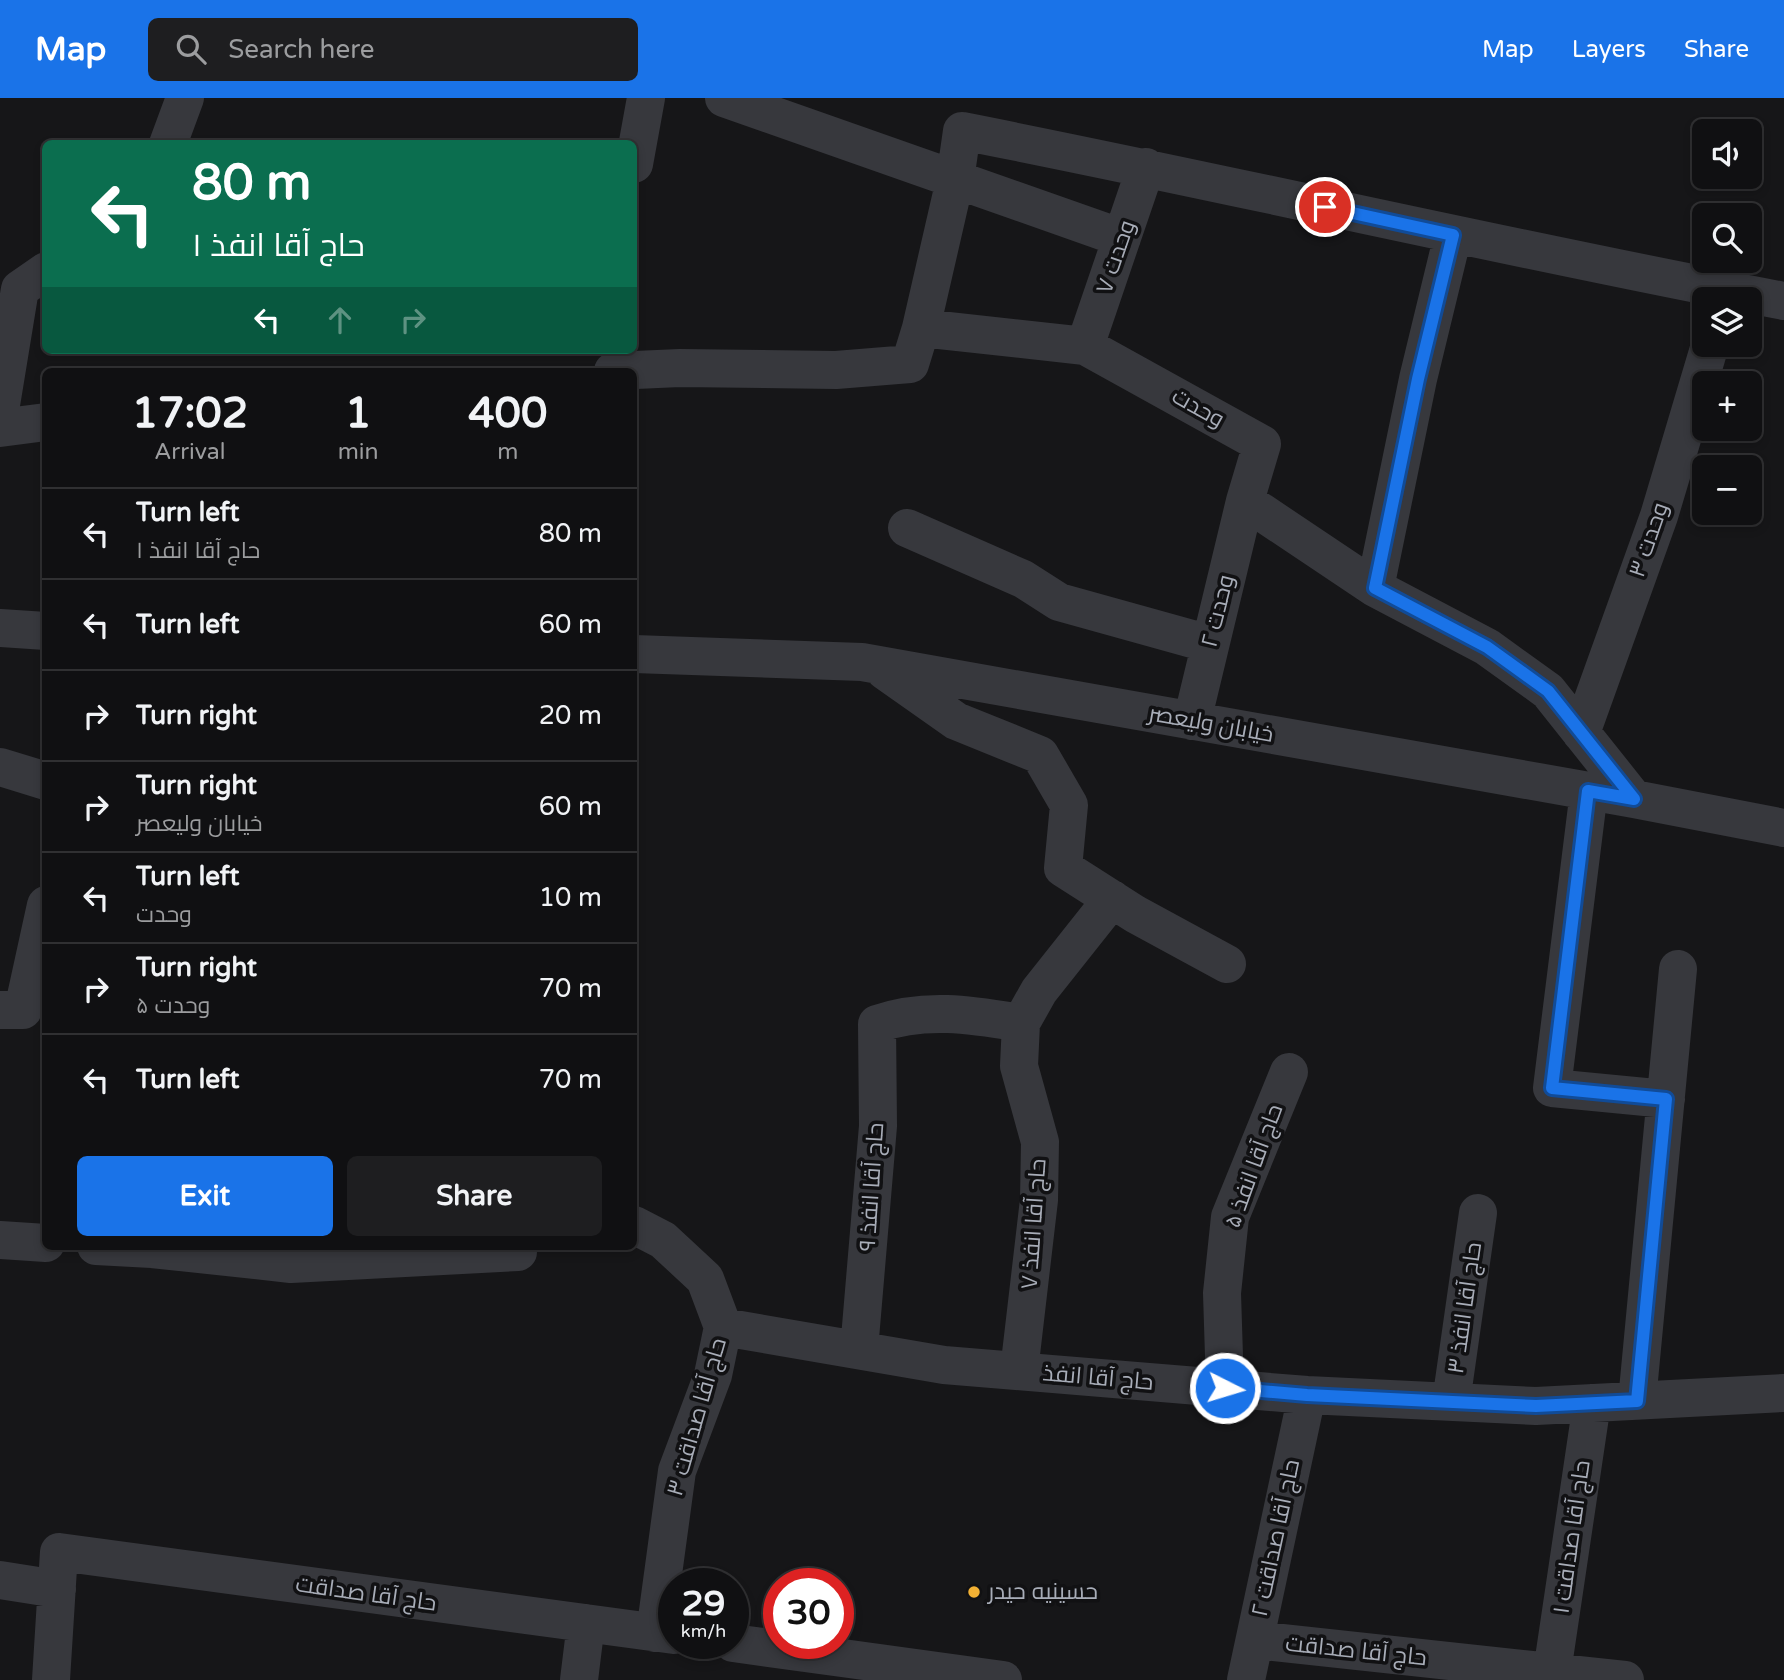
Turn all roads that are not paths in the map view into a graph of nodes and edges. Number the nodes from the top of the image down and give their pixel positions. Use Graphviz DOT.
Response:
graph roads {
  1 [pos="185,98"];
  2 [pos="646,98"];
  3 [pos="724,98"];
  4 [pos="169,140"];
  5 [pos="637,148"];
  6 [pos="1146,167"];
  7 [pos="955,180"];
  8 [pos="1453,235"];
  9 [pos="1122,238"];
  10 [pos="42,274"];
  11 [pos="1692,288"];
  12 [pos="1762,299"];
  13 [pos="1784,301"];
  14 [pos="921,328"];
  15 [pos="1085,346"];
  16 [pos="1706,357"];
  17 [pos="637,370"];
  18 [pos="0,411"];
  19 [pos="42,423"];
  20 [pos="0,428"];
  21 [pos="1245,501"];
  22 [pos="907,528"];
  23 [pos="1375,588"];
  24 [pos="0,628"];
  25 [pos="42,631"];
  26 [pos="1210,644"];
  27 [pos="637,654"];
  28 [pos="875,664"];
  29 [pos="1192,720"];
  30 [pos="1581,733"];
  31 [pos="0,767"];
  32 [pos="42,780"];
  33 [pos="1588,791"];
  34 [pos="1634,799"];
  35 [pos="1784,828"];
  36 [pos="1112,899"];
  37 [pos="42,923"];
  38 [pos="1227,964"];
  39 [pos="1678,969"];
  40 [pos="0,1010"];
  41 [pos="1021,1023"];
  42 [pos="1289,1072"];
  43 [pos="1666,1099"];
  44 [pos="1478,1213"];
  45 [pos="637,1227"];
  46 [pos="0,1240"];
  47 [pos="42,1243"];
  48 [pos="164,1250"];
  49 [pos="474,1250"];
  50 [pos="429,1251"];
  51 [pos="723,1327"];
  52 [pos="859,1350"];
  53 [pos="1020,1371"];
  54 [pos="1225,1388"];
  55 [pos="1784,1393"];
  56 [pos="1307,1395"];
  57 [pos="1637,1401"];
  58 [pos="1451,1402"];
  59 [pos="1592,1403"];
  60 [pos="669,1568"];
  61 [pos="58,1570"];
  62 [pos="0,1580"];
  63 [pos="586,1623"];
  64 [pos="658,1633"];
  65 [pos="1255,1640"];
  66 [pos="749,1648"];
  67 [pos="815,1667"];
  68 [pos="1552,1672"];
  69 [pos="51,1680"];
  70 [pos="579,1680"];
  71 [pos="998,1680"];
  72 [pos="1246,1680"];
  73 [pos="1625,1680"];
  1 -- 4 [label="street"];
  2 -- 5 [label="street"];
  3 -- 7 [label="street"];
  6 -- 7 [label="street"];
  6 -- 8 [label="street"];
  6 -- 9 [label="street, وحدت ۷"];
  7 -- 9 [label="street"];
  7 -- 14 [label="street"];
  8 -- 11 [label="street"];
  8 -- 23 [label="street"];
  9 -- 15 [label="street, وحدت ۷"];
  10 -- 18 [label="street"];
  12 -- 13 [label="street"];
  14 -- 15 [label="street, وحدت"];
  14 -- 17 [label="street"];
  15 -- 21 [label="street, وحدت"];
  16 -- 30 [label="street, وحدت ۳"];
  19 -- 20 [label="street"];
  21 -- 23 [label="street"];
  21 -- 26 [label="street, وحدت ۲"];
  22 -- 26 [label="street"];
  23 -- 30 [label="street"];
  24 -- 25 [label="street"];
  26 -- 29 [label="street, وحدت ۲"];
  27 -- 28 [label="street, خیابان ولیعصر"];
  28 -- 29 [label="street, خیابان ولیعصر"];
  28 -- 36 [label="street"];
  29 -- 33 [label="street, خیابان ولیعصر"];
  30 -- 34 [label="street"];
  31 -- 32 [label="street"];
  33 -- 34 [label="street, خیابان ولیعصر"];
  33 -- 43 [label="street"];
  34 -- 35 [label="street, خیابان ولیعصر"];
  36 -- 38 [label="street"];
  36 -- 41 [label="street, حاج آقا انفذ ۷"];
  37 -- 40 [label="street"];
  39 -- 43 [label="street"];
  41 -- 52 [label="street, حاج آقا انفذ ۹"];
  41 -- 53 [label="street, حاج آقا انفذ ۷"];
  42 -- 54 [label="street, حاج آقا انفذ ۵"];
  43 -- 57 [label="street"];
  44 -- 58 [label="street, حاج آقا انفذ ۳"];
  45 -- 51 [label="street"];
  46 -- 47 [label="street"];
  48 -- 50 [label="street"];
  49 -- 50 [label="street"];
  51 -- 52 [label="street, حاج آقا انفذ"];
  51 -- 60 [label="street, حاج آقا صداقت ۳"];
  52 -- 53 [label="street, حاج آقا انفذ"];
  53 -- 54 [label="street, حاج آقا انفذ"];
  54 -- 56 [label="street, حاج آقا انفذ"];
  55 -- 57 [label="street, حاج آقا انفذ"];
  56 -- 58 [label="street, حاج آقا انفذ"];
  56 -- 65 [label="street, حاج آقا صداقت ۲"];
  57 -- 59 [label="street, حاج آقا انفذ"];
  58 -- 59 [label="street, حاج آقا انفذ"];
  59 -- 68 [label="street, حاج آقا صداقت ۱"];
  61 -- 62 [label="street, حاج آقا صداقت"];
  61 -- 63 [label="street, حاج آقا صداقت"];
  61 -- 69 [label="street"];
  63 -- 64 [label="street, حاج آقا صداقت"];
  63 -- 70 [label="street"];
  65 -- 68 [label="street, حاج آقا صداقت"];
  65 -- 72 [label="street, حاج آقا صداقت ۲"];
  66 -- 67 [label="street"];
  67 -- 71 [label="street"];
  68 -- 73 [label="street, حاج آقا صداقت"];
}
